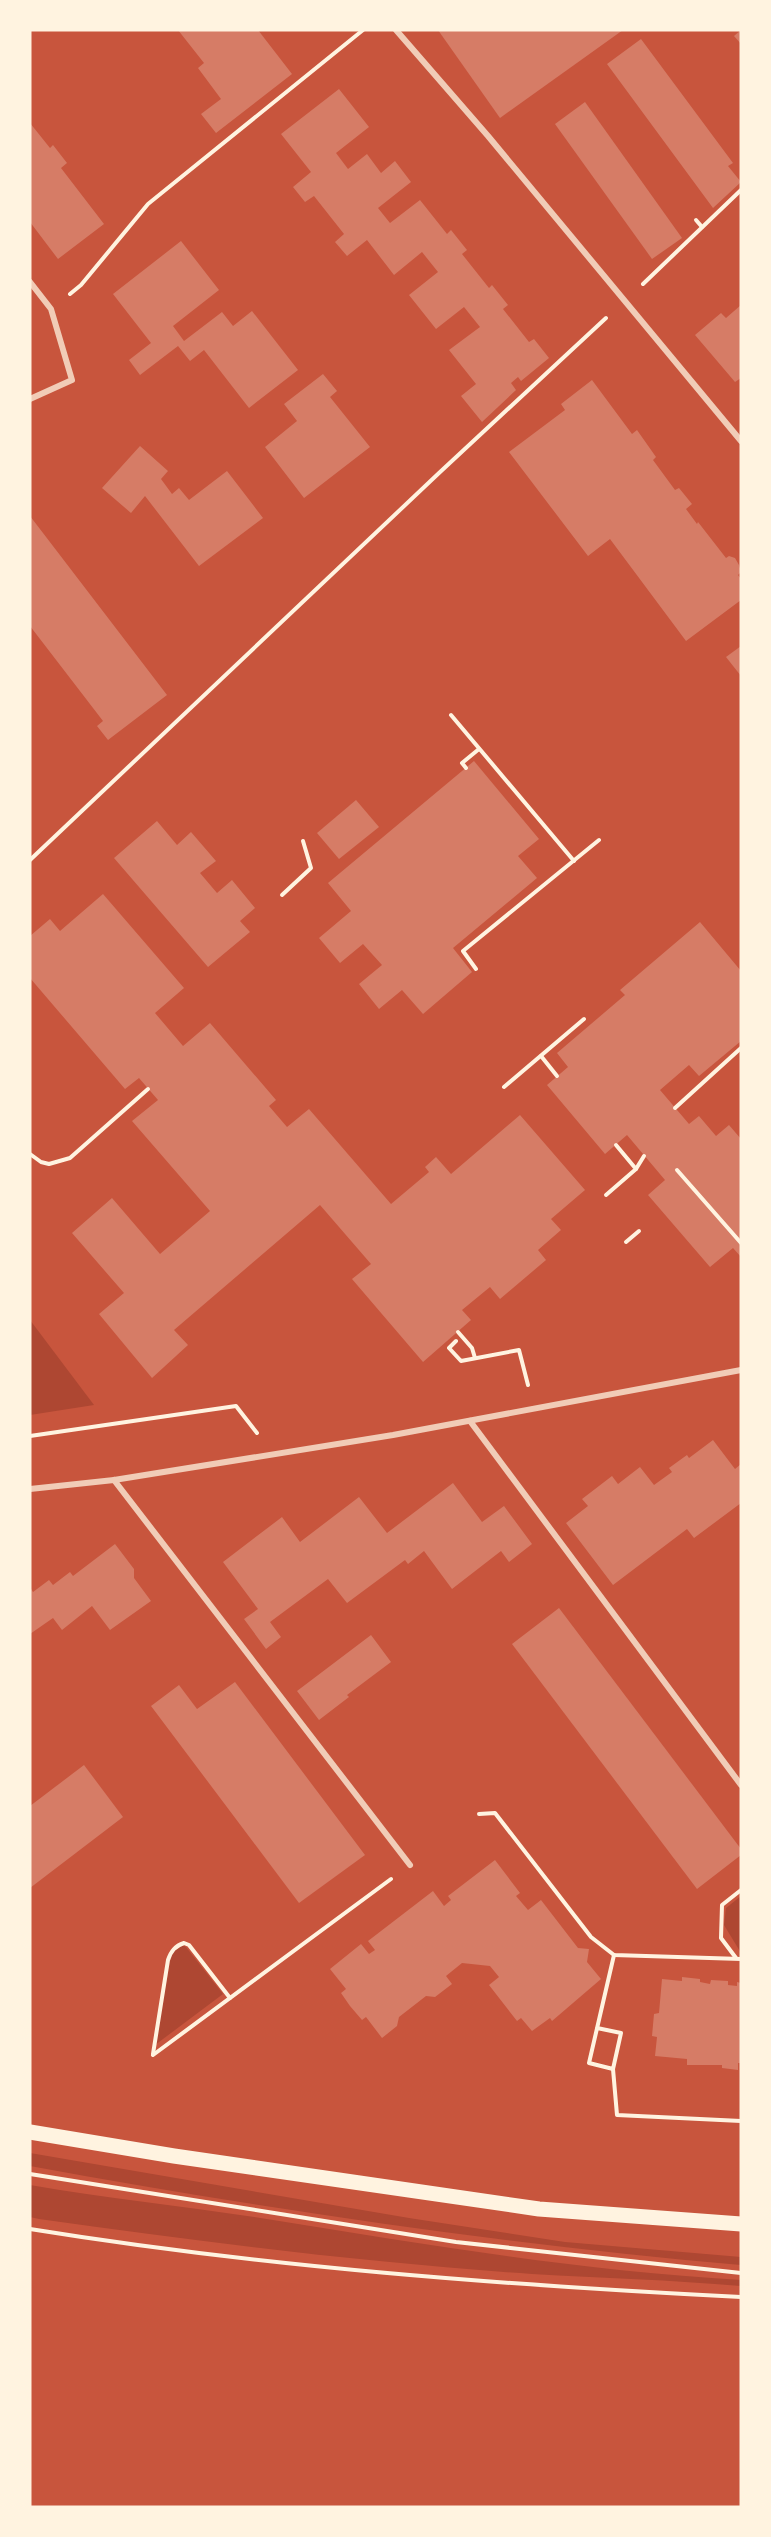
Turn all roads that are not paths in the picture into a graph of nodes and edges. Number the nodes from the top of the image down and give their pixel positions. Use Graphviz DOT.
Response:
graph roads {
  1 [pos="396,30"];
  2 [pos="30,282"];
  3 [pos="30,399"];
  4 [pos="741,441"];
  5 [pos="741,1371"];
  6 [pos="470,1422"];
  7 [pos="114,1480"];
  8 [pos="30,1489"];
  9 [pos="741,1785"];
  10 [pos="410,1865"];
  11 [pos="30,2132"];
  12 [pos="741,2224"];
  1 -- 4 [label="street"];
  2 -- 3 [label="street"];
  5 -- 6 [label="street"];
  6 -- 7 [label="street"];
  6 -- 9 [label="street"];
  7 -- 8 [label="street"];
  7 -- 10 [label="street"];
  11 -- 12 [label="main road"];
}
